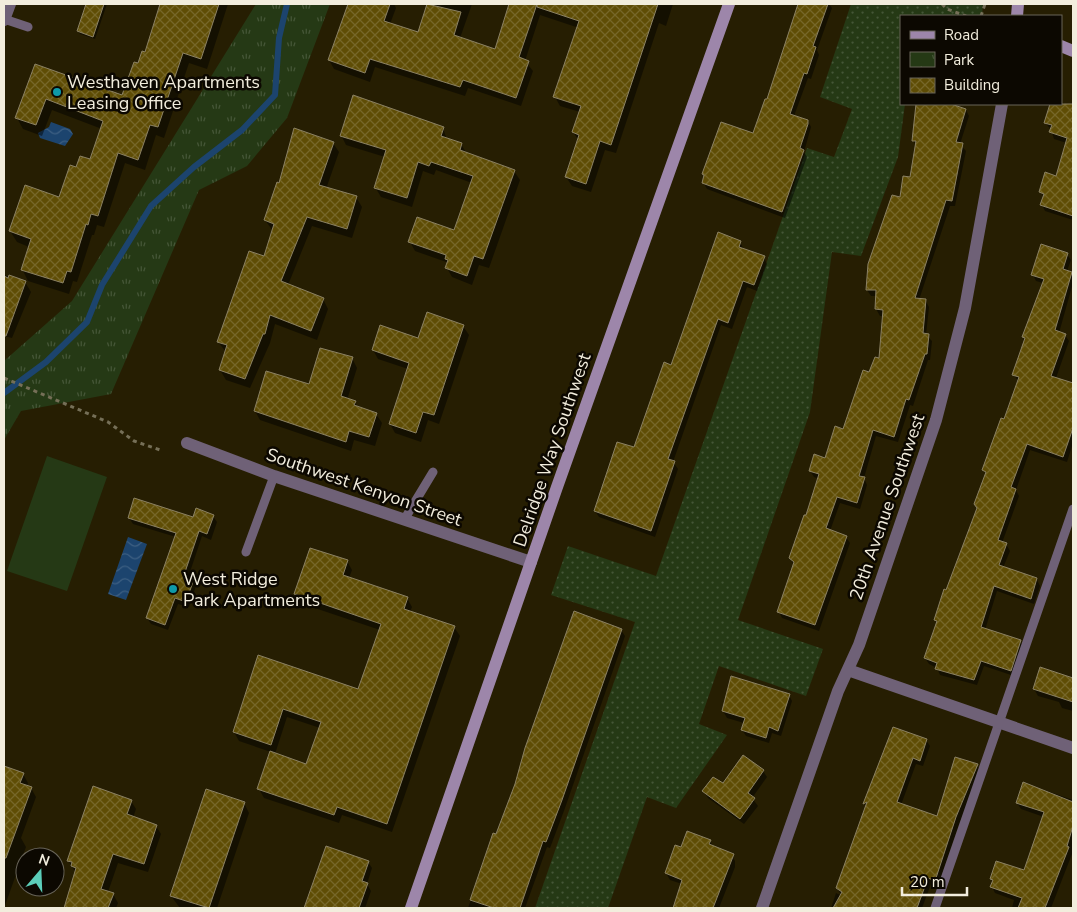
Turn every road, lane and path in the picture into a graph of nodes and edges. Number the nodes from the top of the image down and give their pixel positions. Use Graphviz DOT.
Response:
graph roads {
  1 [pos="10,4"];
  2 [pos="729,4"];
  3 [pos="942,4"];
  4 [pos="963,15"];
  5 [pos="4,20"];
  6 [pos="28,27"];
  7 [pos="1002,105"];
  8 [pos="4,378"];
  9 [pos="187,443"];
  10 [pos="163,451"];
  11 [pos="433,472"];
  12 [pos="274,476"];
  13 [pos="1073,509"];
  14 [pos="404,520"];
  15 [pos="246,552"];
  16 [pos="531,562"];
  17 [pos="848,670"];
  18 [pos="998,721"];
  19 [pos="1073,748"];
  20 [pos="411,908"];
  21 [pos="762,908"];
  22 [pos="935,908"];
  1 -- 5 [label="street"];
  2 -- 16 [label="main road, Delridge Way Southwest"];
  3 -- 4 [label="path"];
  5 -- 6 [label="lane"];
  7 -- 17 [label="street, 20th Avenue Southwest"];
  8 -- 10 [label="path"];
  9 -- 12 [label="street, Southwest Kenyon Street"];
  11 -- 14 [label="lane"];
  12 -- 14 [label="street, Southwest Kenyon Street"];
  12 -- 15 [label="lane"];
  13 -- 18 [label="lane"];
  14 -- 16 [label="street, Southwest Kenyon Street"];
  16 -- 20 [label="main road, Delridge Way Southwest"];
  17 -- 18 [label="street"];
  17 -- 21 [label="street, 20th Avenue Southwest"];
  18 -- 19 [label="street"];
  18 -- 22 [label="lane"];
}
